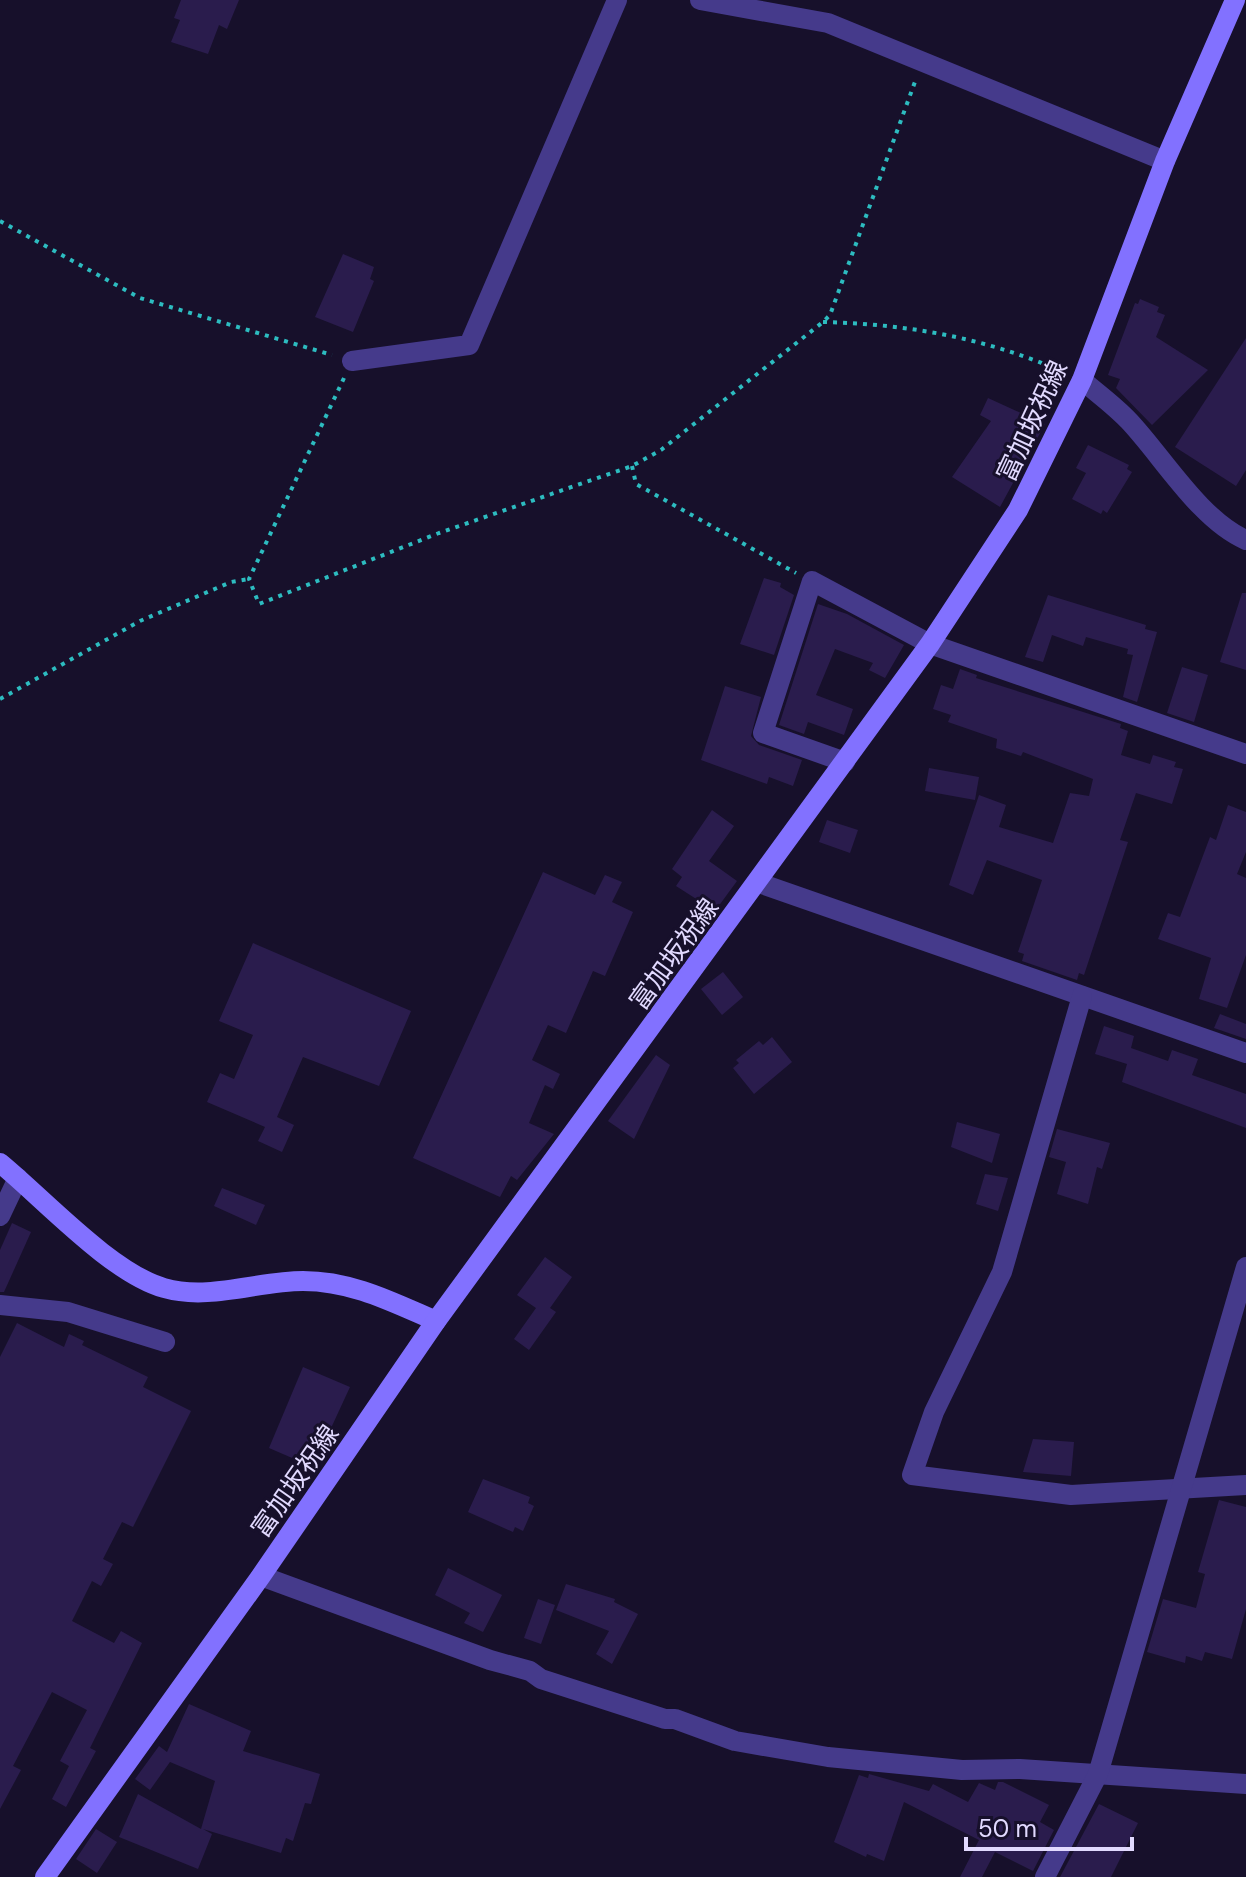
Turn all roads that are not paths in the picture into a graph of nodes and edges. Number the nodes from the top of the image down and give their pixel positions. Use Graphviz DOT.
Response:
graph roads {
  1 [pos="617,0"];
  2 [pos="700,0"];
  3 [pos="1235,0"];
  4 [pos="1165,161"];
  5 [pos="352,361"];
  6 [pos="1082,380"];
  7 [pos="1246,540"];
  8 [pos="930,644"];
  9 [pos="1246,754"];
  10 [pos="845,762"];
  11 [pos="759,883"];
  12 [pos="1082,996"];
  13 [pos="1246,1053"];
  14 [pos="0,1163"];
  15 [pos="18,1178"];
  16 [pos="0,1216"];
  17 [pos="1246,1267"];
  18 [pos="0,1305"];
  19 [pos="436,1321"];
  20 [pos="165,1342"];
  21 [pos="1246,1485"];
  22 [pos="1182,1490"];
  23 [pos="261,1576"];
  24 [pos="1098,1774"];
  25 [pos="1246,1784"];
  26 [pos="45,1877"];
  27 [pos="1045,1877"];
  1 -- 5 [label="street"];
  2 -- 4 [label="street"];
  3 -- 4 [label="main road, 富加坂祝線"];
  4 -- 6 [label="main road, 富加坂祝線"];
  6 -- 7 [label="street"];
  6 -- 8 [label="main road, 富加坂祝線"];
  8 -- 9 [label="street"];
  8 -- 10 [label="main road, 富加坂祝線"];
  8 -- 10 [label="street"];
  10 -- 11 [label="main road, 富加坂祝線"];
  11 -- 12 [label="street"];
  11 -- 19 [label="main road, 富加坂祝線"];
  12 -- 13 [label="street"];
  12 -- 22 [label="street"];
  14 -- 15 [label="main road"];
  15 -- 16 [label="street"];
  15 -- 19 [label="main road"];
  17 -- 22 [label="street"];
  18 -- 20 [label="street"];
  19 -- 23 [label="main road, 富加坂祝線"];
  21 -- 22 [label="street"];
  22 -- 24 [label="street"];
  23 -- 24 [label="street"];
  23 -- 26 [label="main road, 富加坂祝線"];
  24 -- 25 [label="street"];
  24 -- 27 [label="street"];
}
